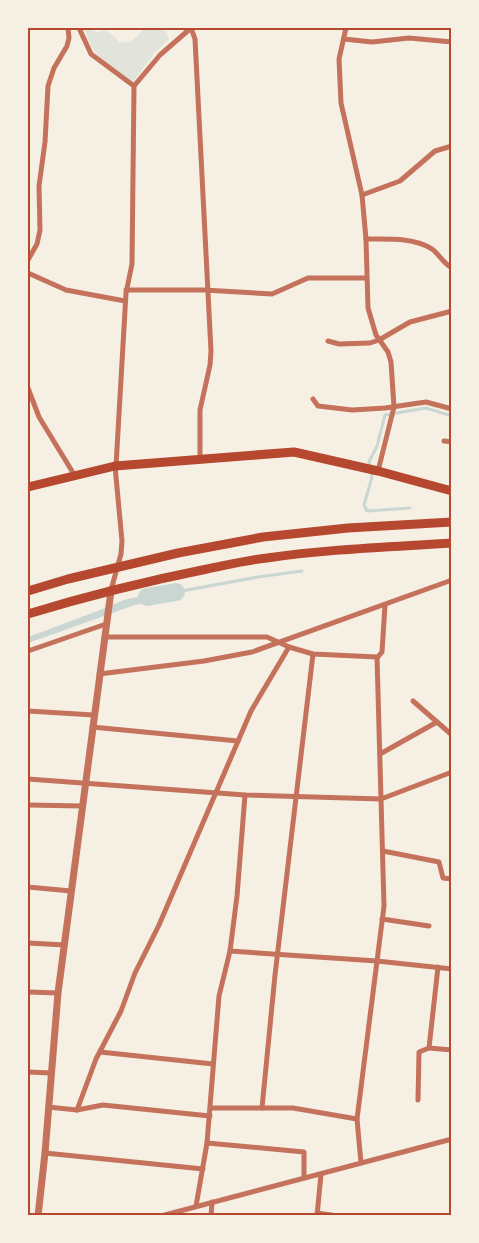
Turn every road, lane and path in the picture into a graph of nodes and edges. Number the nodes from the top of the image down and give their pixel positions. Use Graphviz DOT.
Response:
graph roads {
  1 [pos="68,28"];
  2 [pos="79,28"];
  3 [pos="191,28"];
  4 [pos="346,28"];
  5 [pos="344,38"];
  6 [pos="452,42"];
  7 [pos="134,86"];
  8 [pos="452,146"];
  9 [pos="362,195"];
  10 [pos="366,238"];
  11 [pos="28,260"];
  12 [pos="452,268"];
  13 [pos="28,273"];
  14 [pos="366,278"];
  15 [pos="126,290"];
  16 [pos="209,291"];
  17 [pos="125,301"];
  18 [pos="452,311"];
  19 [pos="380,340"];
  20 [pos="328,341"];
  21 [pos="28,388"];
  22 [pos="313,399"];
  23 [pos="394,406"];
  24 [pos="452,409"];
  25 [pos="444,441"];
  26 [pos="452,442"];
  27 [pos="200,460"];
  28 [pos="116,466"];
  29 [pos="378,471"];
  30 [pos="75,477"];
  31 [pos="28,487"];
  32 [pos="452,491"];
  33 [pos="452,522"];
  34 [pos="452,543"];
  35 [pos="117,567"];
  36 [pos="452,580"];
  37 [pos="28,591"];
  38 [pos="110,593"];
  39 [pos="385,605"];
  40 [pos="28,614"];
  41 [pos="106,621"];
  42 [pos="104,636"];
  43 [pos="281,642"];
  44 [pos="289,647"];
  45 [pos="28,651"];
  46 [pos="313,654"];
  47 [pos="377,658"];
  48 [pos="99,674"];
  49 [pos="413,701"];
  50 [pos="28,711"];
  51 [pos="94,715"];
  52 [pos="437,722"];
  53 [pos="92,727"];
  54 [pos="452,735"];
  55 [pos="238,741"];
  56 [pos="380,754"];
  57 [pos="452,772"];
  58 [pos="28,779"];
  59 [pos="84,783"];
  60 [pos="215,793"];
  61 [pos="245,795"];
  62 [pos="296,796"];
  63 [pos="381,799"];
  64 [pos="28,805"];
  65 [pos="82,806"];
  66 [pos="382,851"];
  67 [pos="452,879"];
  68 [pos="28,887"];
  69 [pos="71,891"];
  70 [pos="382,919"];
  71 [pos="429,926"];
  72 [pos="28,943"];
  73 [pos="65,945"];
  74 [pos="230,950"];
  75 [pos="278,954"];
  76 [pos="377,961"];
  77 [pos="438,967"];
  78 [pos="452,969"];
  79 [pos="28,992"];
  80 [pos="58,993"];
  81 [pos="429,1048"];
  82 [pos="452,1050"];
  83 [pos="100,1052"];
  84 [pos="213,1064"];
  85 [pos="28,1072"];
  86 [pos="51,1073"];
  87 [pos="418,1100"];
  88 [pos="48,1108"];
  89 [pos="211,1108"];
  90 [pos="262,1108"];
  91 [pos="78,1110"];
  92 [pos="210,1116"];
  93 [pos="357,1119"];
  94 [pos="452,1139"];
  95 [pos="207,1143"];
  96 [pos="45,1153"];
  97 [pos="361,1163"];
  98 [pos="202,1169"];
  99 [pos="321,1174"];
  100 [pos="304,1178"];
  101 [pos="212,1202"];
  102 [pos="196,1206"];
  103 [pos="317,1214"];
  104 [pos="38,1216"];
  105 [pos="161,1216"];
  106 [pos="211,1216"];
  107 [pos="338,1216"];
  1 -- 11 [label="street"];
  2 -- 7 [label="street"];
  3 -- 7 [label="street"];
  3 -- 16 [label="street"];
  4 -- 5 [label="street"];
  5 -- 6 [label="street"];
  5 -- 9 [label="street"];
  7 -- 15 [label="street"];
  8 -- 9 [label="street"];
  9 -- 10 [label="street"];
  10 -- 12 [label="street"];
  10 -- 14 [label="street"];
  13 -- 17 [label="street"];
  14 -- 16 [label="street"];
  14 -- 19 [label="street"];
  15 -- 16 [label="street"];
  15 -- 17 [label="street"];
  16 -- 27 [label="street"];
  17 -- 28 [label="street"];
  18 -- 19 [label="street"];
  19 -- 20 [label="street"];
  19 -- 23 [label="street"];
  21 -- 30 [label="street"];
  22 -- 23 [label="street"];
  23 -- 24 [label="street"];
  23 -- 29 [label="street"];
  25 -- 26 [label="street"];
  27 -- 28 [label="main road"];
  27 -- 29 [label="main road"];
  28 -- 30 [label="main road"];
  28 -- 35 [label="street"];
  29 -- 32 [label="main road"];
  30 -- 31 [label="main road"];
  33 -- 35 [label="main road"];
  34 -- 38 [label="main road"];
  35 -- 37 [label="main road"];
  35 -- 38 [label="street"];
  36 -- 39 [label="street"];
  38 -- 40 [label="main road"];
  38 -- 41 [label="street"];
  39 -- 43 [label="street"];
  39 -- 47 [label="street"];
  41 -- 42 [label="street"];
  41 -- 45 [label="street"];
  42 -- 43 [label="street"];
  42 -- 48 [label="street"];
  43 -- 44 [label="street"];
  43 -- 48 [label="street"];
  44 -- 46 [label="street"];
  44 -- 55 [label="street"];
  46 -- 47 [label="street"];
  46 -- 62 [label="street"];
  47 -- 56 [label="street"];
  48 -- 51 [label="street"];
  49 -- 52 [label="street"];
  50 -- 51 [label="street"];
  51 -- 53 [label="street"];
  52 -- 54 [label="street"];
  52 -- 56 [label="street"];
  53 -- 55 [label="street"];
  53 -- 59 [label="street"];
  55 -- 60 [label="street"];
  56 -- 63 [label="street"];
  57 -- 63 [label="street"];
  58 -- 59 [label="street"];
  59 -- 60 [label="street"];
  59 -- 65 [label="street"];
  60 -- 61 [label="street"];
  60 -- 83 [label="street"];
  61 -- 62 [label="street"];
  61 -- 74 [label="street"];
  62 -- 63 [label="street"];
  62 -- 75 [label="street"];
  63 -- 66 [label="street"];
  64 -- 65 [label="street"];
  65 -- 69 [label="street"];
  66 -- 67 [label="street"];
  66 -- 70 [label="street"];
  68 -- 69 [label="street"];
  69 -- 73 [label="street"];
  70 -- 71 [label="street"];
  70 -- 76 [label="street"];
  72 -- 73 [label="street"];
  73 -- 80 [label="street"];
  74 -- 75 [label="street"];
  74 -- 84 [label="street"];
  75 -- 76 [label="street"];
  75 -- 90 [label="street"];
  76 -- 77 [label="street"];
  76 -- 93 [label="street"];
  77 -- 78 [label="street"];
  77 -- 81 [label="street"];
  79 -- 80 [label="street"];
  80 -- 86 [label="street"];
  81 -- 82 [label="street"];
  81 -- 87 [label="street"];
  83 -- 84 [label="street"];
  83 -- 91 [label="street"];
  84 -- 89 [label="street"];
  85 -- 86 [label="street"];
  86 -- 88 [label="street"];
  88 -- 91 [label="street"];
  88 -- 96 [label="street"];
  89 -- 90 [label="street"];
  89 -- 92 [label="street"];
  90 -- 93 [label="street"];
  91 -- 92 [label="street"];
  92 -- 95 [label="street"];
  93 -- 97 [label="street"];
  94 -- 97 [label="street"];
  95 -- 98 [label="street"];
  95 -- 100 [label="street"];
  96 -- 98 [label="street"];
  96 -- 104 [label="street"];
  97 -- 99 [label="street"];
  98 -- 102 [label="street"];
  99 -- 100 [label="street"];
  99 -- 103 [label="street"];
  100 -- 101 [label="street"];
  101 -- 102 [label="street"];
  101 -- 106 [label="street"];
  102 -- 105 [label="street"];
  103 -- 107 [label="street"];
}
